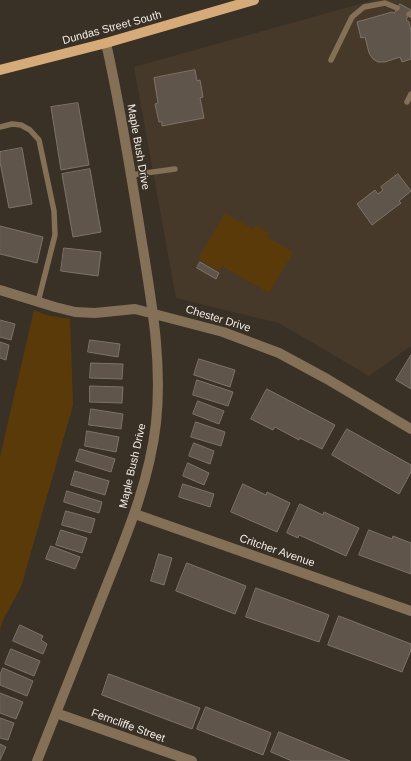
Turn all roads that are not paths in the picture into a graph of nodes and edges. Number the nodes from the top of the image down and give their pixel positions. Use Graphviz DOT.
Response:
graph roads {
  1 [pos="254,0"];
  2 [pos="397,8"];
  3 [pos="106,43"];
  4 [pos="331,60"];
  5 [pos="0,70"];
  6 [pos="411,94"];
  7 [pos="407,102"];
  8 [pos="0,127"];
  9 [pos="175,169"];
  10 [pos="131,175"];
  11 [pos="0,290"];
  12 [pos="38,302"];
  13 [pos="153,314"];
  14 [pos="411,429"];
  15 [pos="135,514"];
  16 [pos="411,611"];
  17 [pos="56,713"];
  18 [pos="37,761"];
  19 [pos="192,761"];
  1 -- 3 [label="main road, Dundas Street South"];
  2 -- 4 [label="lane"];
  3 -- 5 [label="main road, Dundas Street South"];
  3 -- 10 [label="street, Maple Bush Drive"];
  6 -- 7 [label="lane"];
  8 -- 12 [label="lane"];
  9 -- 10 [label="lane"];
  10 -- 13 [label="street, Maple Bush Drive"];
  11 -- 12 [label="street, Chester Drive"];
  12 -- 13 [label="street, Chester Drive"];
  13 -- 14 [label="street, Chester Drive"];
  13 -- 15 [label="street, Maple Bush Drive"];
  15 -- 16 [label="street, Critcher Avenue"];
  15 -- 17 [label="street, Maple Bush Drive"];
  17 -- 18 [label="street, Maple Bush Drive"];
  17 -- 19 [label="street, Ferncliffe Street"];
}
